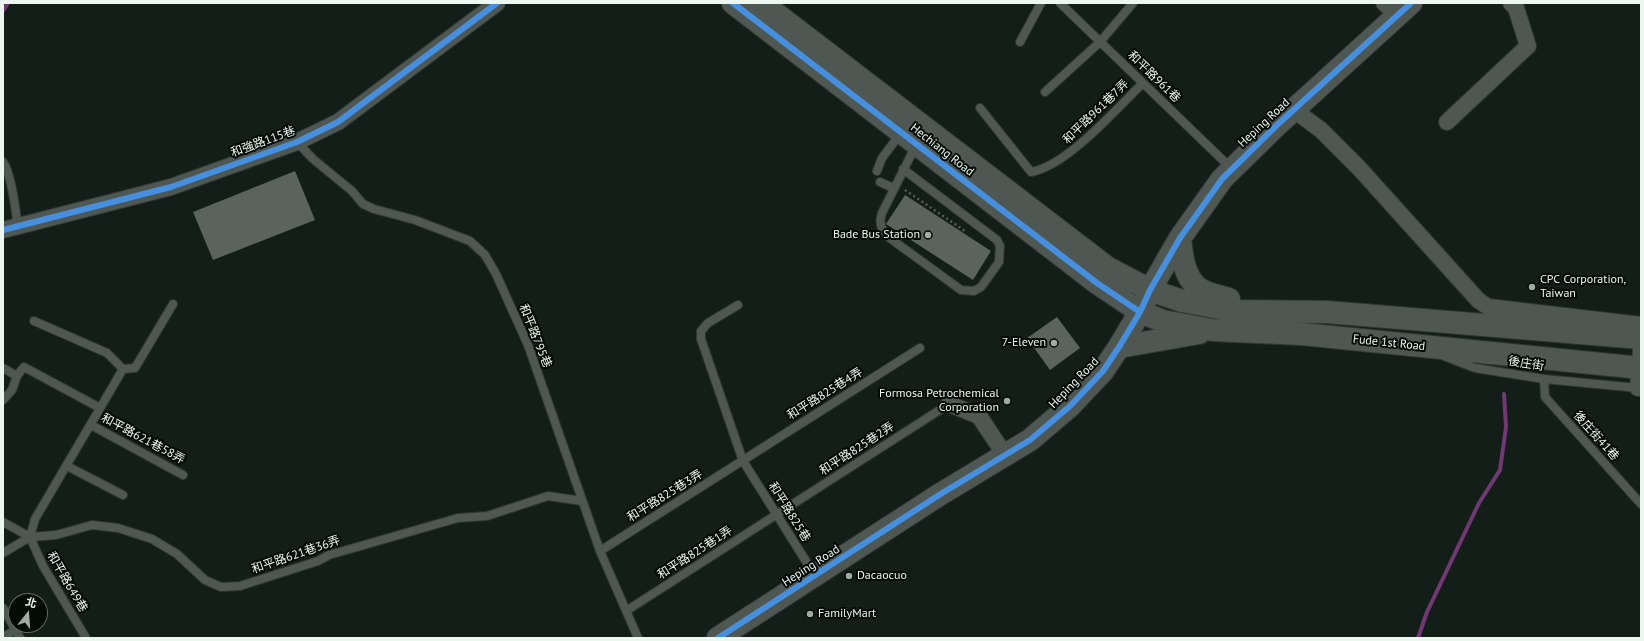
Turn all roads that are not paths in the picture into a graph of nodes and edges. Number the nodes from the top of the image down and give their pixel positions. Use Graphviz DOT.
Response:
graph roads {
  1 [pos="497,3"];
  2 [pos="733,3"];
  3 [pos="762,3"];
  4 [pos="1041,3"];
  5 [pos="1060,3"];
  6 [pos="1133,3"];
  7 [pos="1511,3"];
  8 [pos="1398,7"];
  9 [pos="1020,42"];
  10 [pos="1100,42"];
  11 [pos="1143,83"];
  12 [pos="1045,92"];
  13 [pos="980,108"];
  14 [pos="1294,110"];
  15 [pos="1446,122"];
  16 [pos="915,131"];
  17 [pos="297,142"];
  18 [pos="3,162"];
  19 [pos="904,169"];
  20 [pos="1232,169"];
  21 [pos="877,171"];
  22 [pos="880,182"];
  23 [pos="895,186"];
  24 [pos="11,228"];
  25 [pos="1180,238"];
  26 [pos="1150,290"];
  27 [pos="173,304"];
  28 [pos="738,305"];
  29 [pos="1140,312"];
  30 [pos="1327,312"];
  31 [pos="34,321"];
  32 [pos="1641,325"];
  33 [pos="1212,330"];
  34 [pos="1641,338"];
  35 [pos="1415,345"];
  36 [pos="1119,347"];
  37 [pos="920,348"];
  38 [pos="3,368"];
  39 [pos="123,369"];
  40 [pos="1640,373"];
  41 [pos="17,376"];
  42 [pos="1544,379"];
  43 [pos="3,400"];
  44 [pos="949,404"];
  45 [pos="100,408"];
  46 [pos="91,425"];
  47 [pos="1005,455"];
  48 [pos="743,460"];
  49 [pos="67,466"];
  50 [pos="183,474"];
  51 [pos="123,495"];
  52 [pos="582,500"];
  53 [pos="1641,504"];
  54 [pos="777,514"];
  55 [pos="3,522"];
  56 [pos="30,537"];
  57 [pos="600,551"];
  58 [pos="3,553"];
  59 [pos="816,576"];
  60 [pos="626,611"];
  61 [pos="86,638"];
  62 [pos="638,638"];
  63 [pos="718,638"];
  1 -- 17 [label="street, 和強路115巷"];
  2 -- 16 [label="street, Hechiang Road"];
  3 -- 16 [label="street, Hechiang Road"];
  4 -- 9 [label="lane"];
  5 -- 10 [label="lane, 和平路961巷"];
  6 -- 10 [label="lane"];
  7 -- 15 [label="street"];
  8 -- 14 [label="street, Heping Road"];
  10 -- 11 [label="lane, 和平路961巷"];
  10 -- 12 [label="lane"];
  11 -- 13 [label="lane, 和平路961巷7弄"];
  11 -- 20 [label="lane, 和平路961巷"];
  14 -- 20 [label="street, Heping Road"];
  14 -- 32 [label="street"];
  16 -- 19 [label="lane"];
  16 -- 21 [label="lane"];
  16 -- 26 [label="street, Hechiang Road"];
  16 -- 29 [label="street, Hechiang Road"];
  17 -- 24 [label="street, 和強路115巷"];
  17 -- 52 [label="lane, 和平路795巷"];
  18 -- 24 [label="lane"];
  19 -- 23 [label="lane"];
  19 -- 23 [label="lane"];
  20 -- 25 [label="street, Heping Road"];
  22 -- 23 [label="lane"];
  25 -- 26 [label="street, Heping Road"];
  25 -- 30 [label="street"];
  26 -- 29 [label="street, Heping Road"];
  26 -- 30 [label="street, Fude 1st Road"];
  27 -- 39 [label="lane"];
  28 -- 48 [label="lane, 和平路825巷"];
  29 -- 33 [label="street, Fude 1st Road"];
  29 -- 36 [label="street, Heping Road"];
  30 -- 34 [label="street, Fude 1st Road"];
  31 -- 39 [label="lane"];
  33 -- 35 [label="street, Fude 1st Road"];
  33 -- 36 [label="street"];
  35 -- 40 [label="street, Fude 1st Road"];
  35 -- 42 [label="lane, 後庄街"];
  36 -- 47 [label="street, Heping Road"];
  37 -- 48 [label="lane, 和平路825巷4弄"];
  38 -- 41 [label="lane"];
  39 -- 45 [label="lane"];
  40 -- 42 [label="lane, 後庄街"];
  41 -- 43 [label="lane"];
  41 -- 45 [label="lane"];
  42 -- 53 [label="lane, 後庄街41巷"];
  44 -- 47 [label="street"];
  44 -- 54 [label="lane, 和平路825巷2弄"];
  45 -- 46 [label="lane"];
  46 -- 49 [label="lane"];
  46 -- 50 [label="lane, 和平路621巷58弄"];
  47 -- 59 [label="street, Heping Road"];
  48 -- 54 [label="lane, 和平路825巷"];
  48 -- 57 [label="lane, 和平路825巷3弄"];
  49 -- 51 [label="lane"];
  49 -- 56 [label="lane"];
  52 -- 56 [label="lane, 和平路621巷36弄"];
  52 -- 57 [label="lane, 和平路795巷"];
  54 -- 59 [label="lane, 和平路825巷"];
  54 -- 60 [label="lane, 和平路825巷1弄"];
  55 -- 56 [label="lane"];
  56 -- 58 [label="lane"];
  56 -- 61 [label="lane, 和平路649巷"];
  57 -- 60 [label="lane, 和平路795巷"];
  59 -- 63 [label="street, Heping Road"];
  60 -- 62 [label="lane, 和平路795巷"];
}
